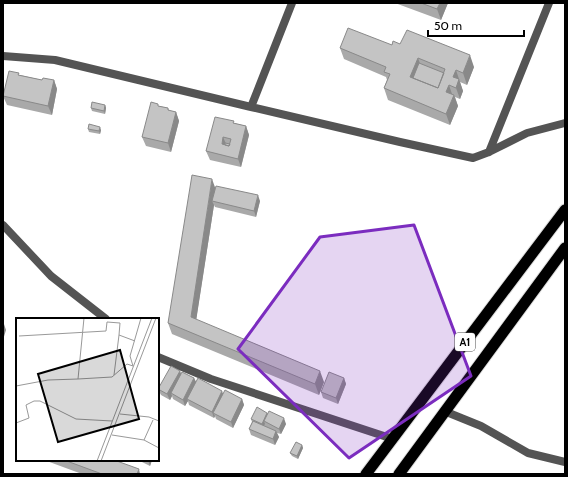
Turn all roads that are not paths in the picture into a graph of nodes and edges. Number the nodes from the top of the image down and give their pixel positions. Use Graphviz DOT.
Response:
graph roads {
  1 [pos="292,3"];
  2 [pos="549,3"];
  3 [pos="3,56"];
  4 [pos="251,107"];
  5 [pos="565,123"];
  6 [pos="489,152"];
  7 [pos="565,210"];
  8 [pos="3,225"];
  9 [pos="565,248"];
  10 [pos="105,318"];
  11 [pos="159,356"];
  12 [pos="444,411"];
  13 [pos="393,439"];
  14 [pos="565,462"];
  15 [pos="366,474"];
  16 [pos="399,474"];
  1 -- 4 [label="street"];
  2 -- 6 [label="street"];
  3 -- 4 [label="street"];
  4 -- 6 [label="street"];
  5 -- 6 [label="street"];
  7 -- 13 [label="highway, A1"];
  8 -- 10 [label="street"];
  9 -- 12 [label="highway, A1"];
  11 -- 13 [label="street"];
  12 -- 14 [label="street"];
  12 -- 16 [label="highway, A1"];
  13 -- 15 [label="highway, A1"];
}
